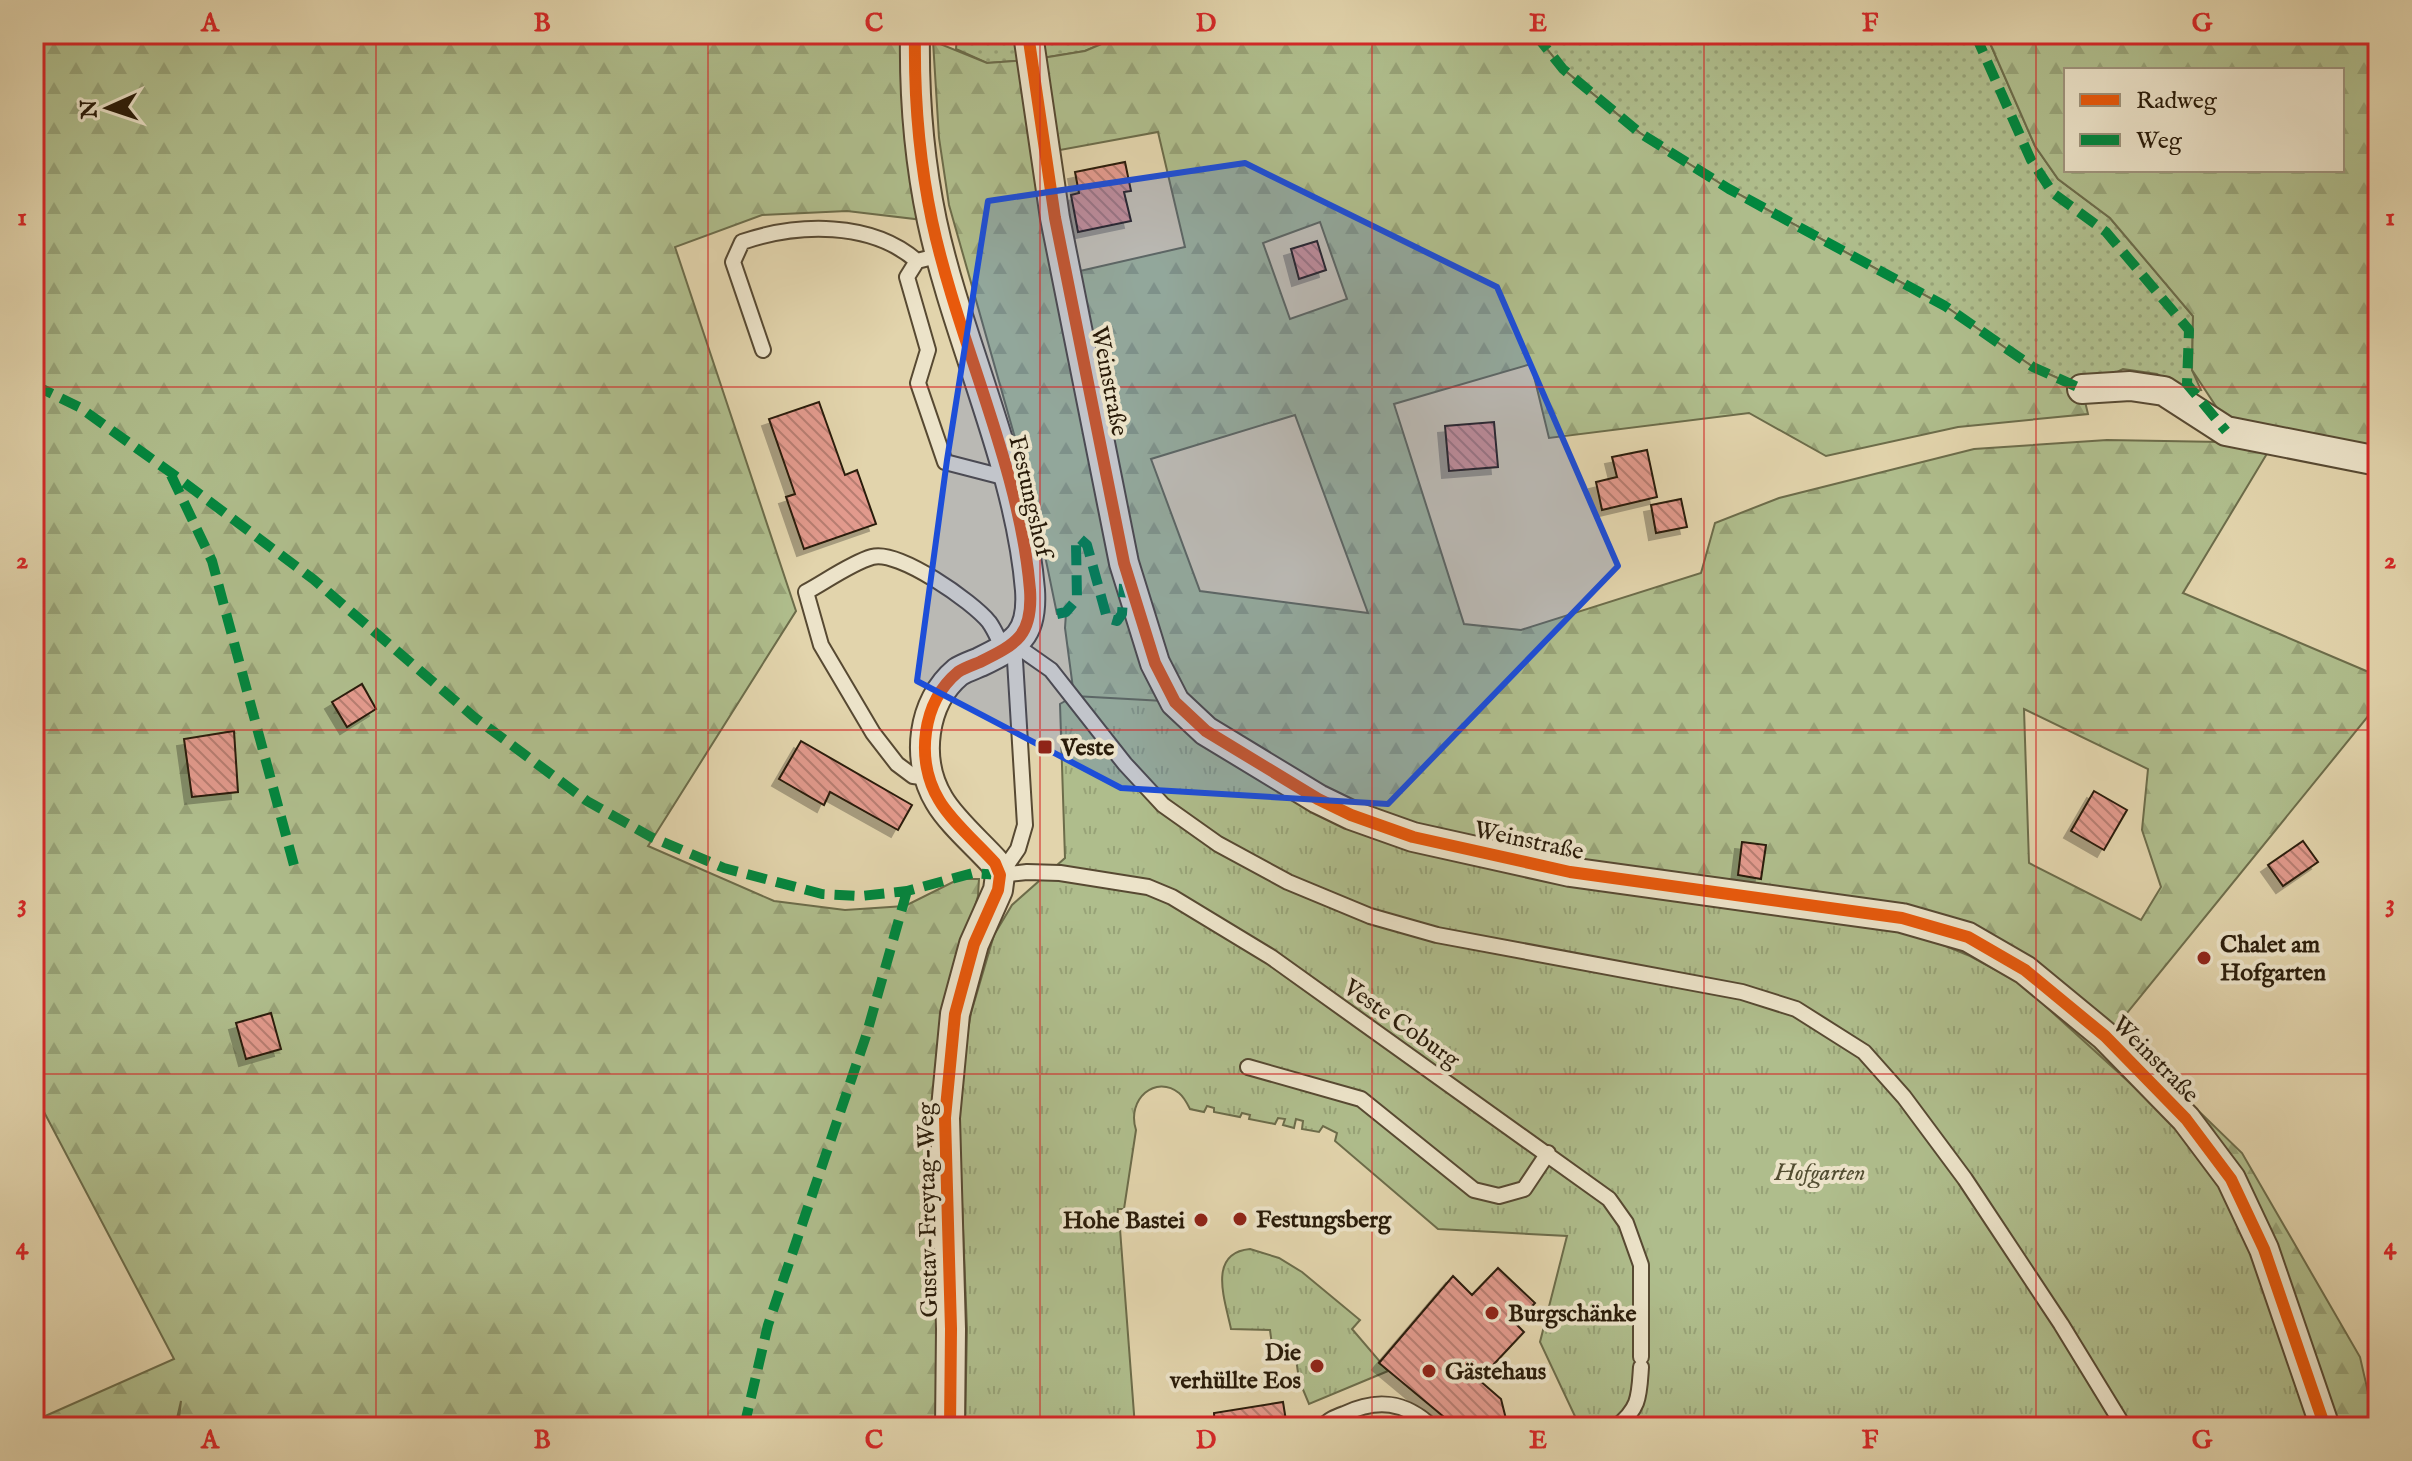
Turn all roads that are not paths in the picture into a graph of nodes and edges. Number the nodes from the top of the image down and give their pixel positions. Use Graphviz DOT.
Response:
graph roads {
  1 [pos="915,34"];
  2 [pos="1028,34"];
  3 [pos="929,258"];
  4 [pos="763,350"];
  5 [pos="2082,389"];
  6 [pos="2378,461"];
  7 [pos="1007,478"];
  8 [pos="1009,647"];
  9 [pos="930,778"];
  10 [pos="996,889"];
  11 [pos="1248,1067"];
  12 [pos="1548,1153"];
  13 [pos="1622,1422"];
  14 [pos="950,1427"];
  15 [pos="1323,1427"];
  16 [pos="1432,1427"];
  17 [pos="2124,1427"];
  18 [pos="2325,1427"];
  1 -- 3 [label="street, Festungshof"];
  2 -- 18 [label="street, Weinstraße"];
  3 -- 4 [label="lane"];
  3 -- 7 [label="street, Festungshof"];
  3 -- 7 [label="lane"];
  5 -- 6 [label="street"];
  7 -- 8 [label="street, Festungshof"];
  8 -- 9 [label="street"];
  8 -- 9 [label="lane"];
  8 -- 10 [label="lane"];
  8 -- 17 [label="lane"];
  9 -- 10 [label="street"];
  10 -- 12 [label="lane, Veste Coburg"];
  10 -- 14 [label="street, Gustav-Freytag-Weg"];
  11 -- 12 [label="lane"];
  12 -- 13 [label="lane, Veste Coburg"];
  15 -- 16 [label="lane"];
}
